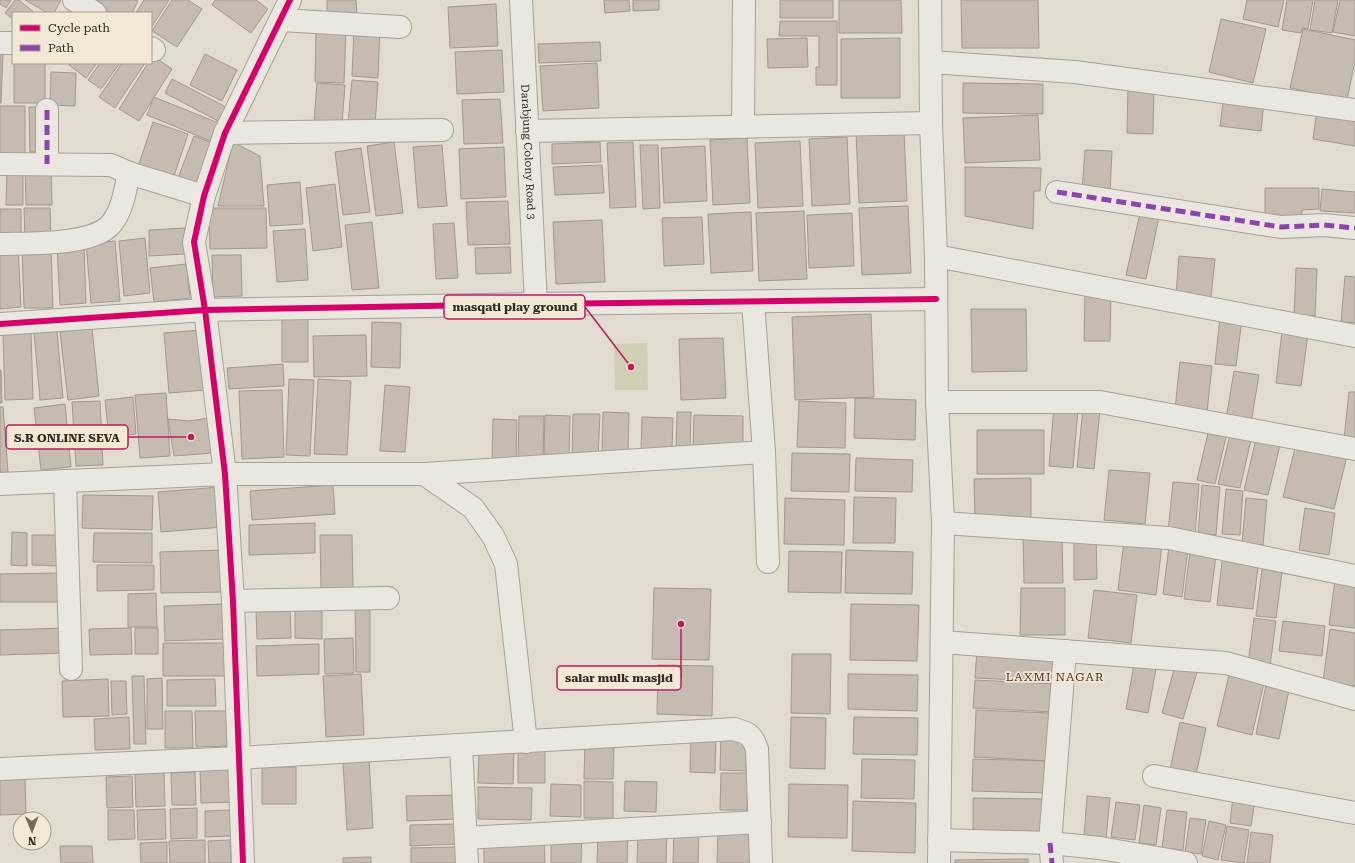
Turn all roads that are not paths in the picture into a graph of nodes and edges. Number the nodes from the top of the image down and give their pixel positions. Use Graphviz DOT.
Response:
graph roads {
  1 [pos="74,0"];
  2 [pos="290,0"];
  3 [pos="521,0"];
  4 [pos="744,0"];
  5 [pos="930,0"];
  6 [pos="63,12"];
  7 [pos="93,12"];
  8 [pos="281,20"];
  9 [pos="400,27"];
  10 [pos="0,43"];
  11 [pos="12,43"];
  12 [pos="931,62"];
  13 [pos="47,110"];
  14 [pos="1355,110"];
  15 [pos="931,124"];
  16 [pos="743,127"];
  17 [pos="442,130"];
  18 [pos="527,130"];
  19 [pos="225,133"];
  20 [pos="0,164"];
  21 [pos="47,164"];
  22 [pos="130,174"];
  23 [pos="1057,192"];
  24 [pos="204,196"];
  25 [pos="1355,228"];
  26 [pos="0,244"];
  27 [pos="936,256"];
  28 [pos="936,299"];
  29 [pos="753,302"];
  30 [pos="536,304"];
  31 [pos="205,310"];
  32 [pos="0,324"];
  33 [pos="1355,336"];
  34 [pos="937,402"];
  35 [pos="1355,449"];
  36 [pos="764,452"];
  37 [pos="225,474"];
  38 [pos="424,474"];
  39 [pos="65,481"];
  40 [pos="0,484"];
  41 [pos="943,523"];
  42 [pos="768,562"];
  43 [pos="1355,576"];
  44 [pos="388,598"];
  45 [pos="233,601"];
  46 [pos="942,642"];
  47 [pos="1065,651"];
  48 [pos="71,669"];
  49 [pos="1355,699"];
  50 [pos="526,742"];
  51 [pos="461,745"];
  52 [pos="238,758"];
  53 [pos="0,769"];
  54 [pos="1154,776"];
  55 [pos="1355,813"];
  56 [pos="760,822"];
  57 [pos="466,838"];
  58 [pos="939,840"];
  59 [pos="1051,853"];
  60 [pos="1100,855"];
  61 [pos="243,863"];
  62 [pos="467,863"];
  63 [pos="761,863"];
  64 [pos="939,863"];
  65 [pos="1186,863"];
  1 -- 6 [label="street"];
  1 -- 7 [label="street"];
  2 -- 8 [label="street"];
  3 -- 18 [label="street, Darabjung Colony Road 3"];
  4 -- 16 [label="street"];
  5 -- 12 [label="street"];
  8 -- 9 [label="street"];
  8 -- 19 [label="street"];
  10 -- 11 [label="street"];
  12 -- 14 [label="street"];
  12 -- 15 [label="street"];
  13 -- 21 [label="street"];
  15 -- 16 [label="street"];
  15 -- 27 [label="street"];
  16 -- 18 [label="street"];
  17 -- 19 [label="street"];
  18 -- 30 [label="street, Darabjung Colony Road 3"];
  19 -- 24 [label="street"];
  20 -- 21 [label="street"];
  21 -- 22 [label="street"];
  22 -- 24 [label="street"];
  22 -- 26 [label="street"];
  23 -- 25 [label="street"];
  24 -- 31 [label="street"];
  27 -- 28 [label="street"];
  27 -- 33 [label="street"];
  28 -- 29 [label="street"];
  28 -- 34 [label="street"];
  29 -- 30 [label="street"];
  29 -- 36 [label="street"];
  30 -- 31 [label="street"];
  31 -- 32 [label="street"];
  31 -- 37 [label="street"];
  34 -- 35 [label="street"];
  34 -- 41 [label="street"];
  36 -- 38 [label="street"];
  36 -- 42 [label="street"];
  37 -- 38 [label="street"];
  37 -- 39 [label="street"];
  37 -- 45 [label="street"];
  38 -- 50 [label="street"];
  39 -- 40 [label="street"];
  39 -- 48 [label="street"];
  41 -- 43 [label="street"];
  41 -- 46 [label="street"];
  44 -- 45 [label="street"];
  45 -- 52 [label="street"];
  46 -- 47 [label="street"];
  46 -- 58 [label="street"];
  47 -- 49 [label="street"];
  47 -- 59 [label="street"];
  50 -- 51 [label="street"];
  50 -- 56 [label="street"];
  51 -- 52 [label="street"];
  51 -- 57 [label="street"];
  52 -- 53 [label="street"];
  52 -- 61 [label="street"];
  54 -- 55 [label="street"];
  56 -- 57 [label="street"];
  56 -- 63 [label="street"];
  57 -- 62 [label="street"];
  58 -- 59 [label="street"];
  58 -- 64 [label="street"];
  59 -- 60 [label="street"];
  60 -- 65 [label="street"];
}
